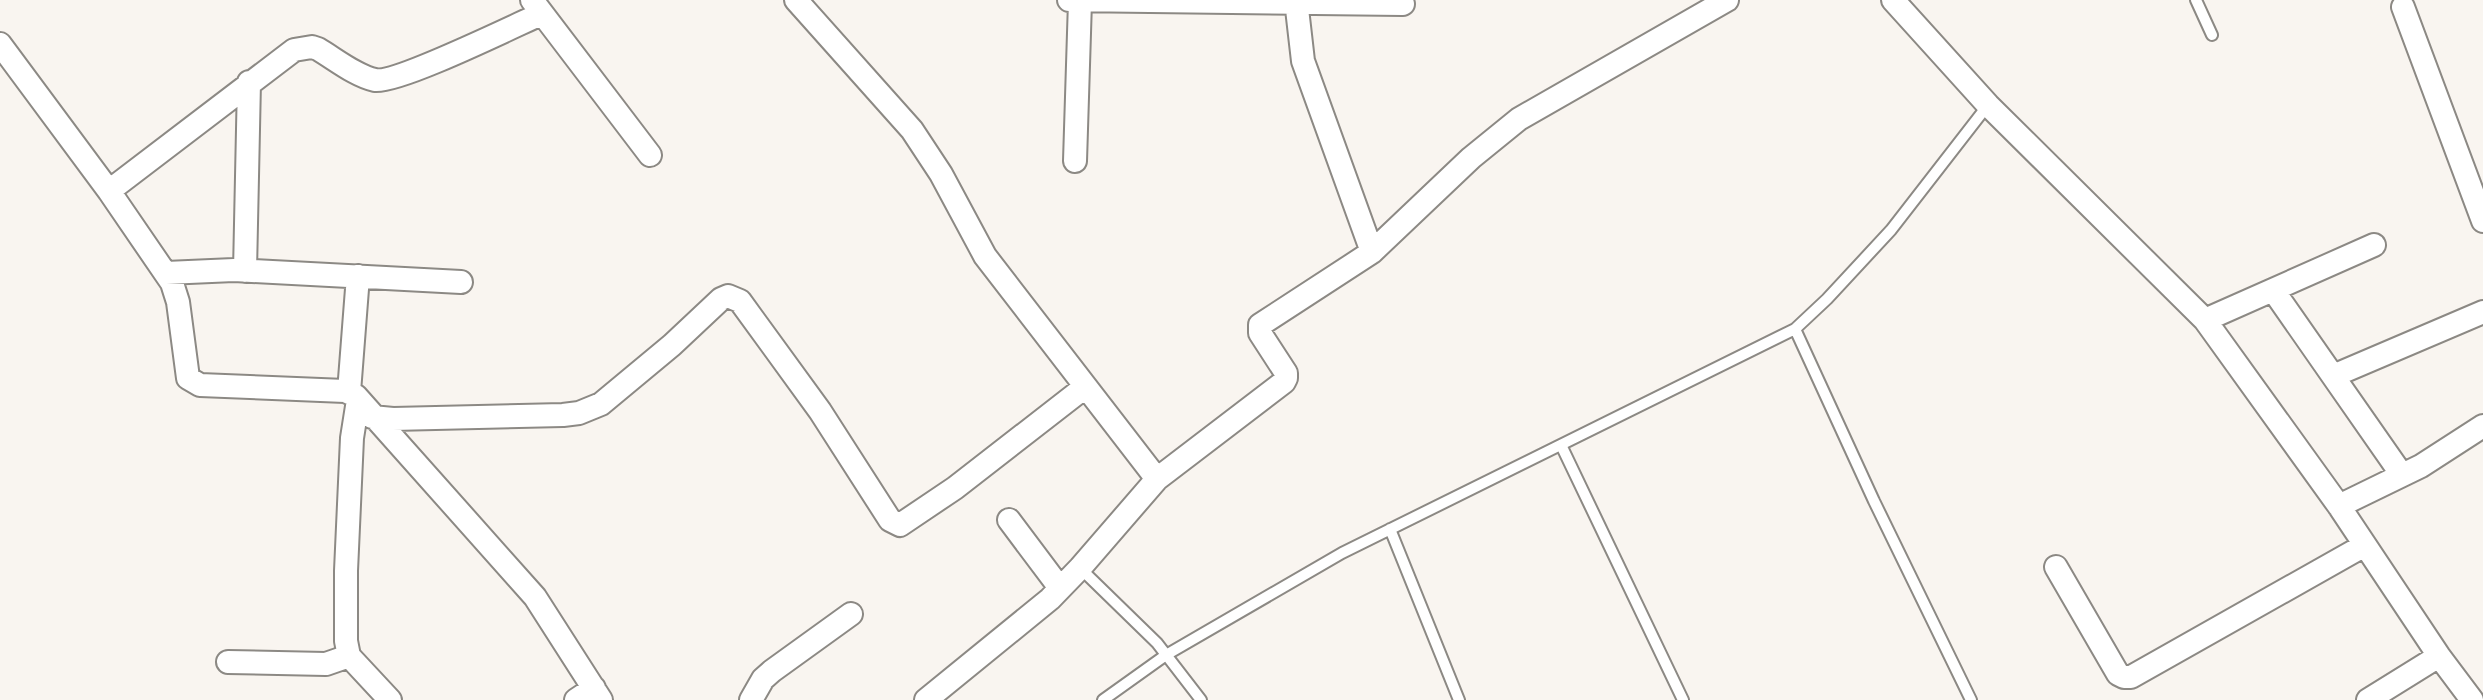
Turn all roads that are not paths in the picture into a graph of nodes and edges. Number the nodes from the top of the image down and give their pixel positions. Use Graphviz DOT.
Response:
graph roads {
  1 [pos="796,0"];
  2 [pos="1727,0"];
  3 [pos="1893,0"];
  4 [pos="2196,0"];
  5 [pos="1075,1"];
  6 [pos="1170,1"];
  7 [pos="1296,1"];
  8 [pos="1403,4"];
  9 [pos="536,7"];
  10 [pos="2403,8"];
  11 [pos="2212,35"];
  12 [pos="0,44"];
  13 [pos="249,82"];
  14 [pos="1988,105"];
  15 [pos="650,155"];
  16 [pos="1075,161"];
  17 [pos="109,191"];
  18 [pos="2483,221"];
  19 [pos="2374,245"];
  20 [pos="1372,252"];
  21 [pos="245,271"];
  22 [pos="166,273"];
  23 [pos="358,276"];
  24 [pos="461,282"];
  25 [pos="2273,290"];
  26 [pos="2483,312"];
  27 [pos="2205,320"];
  28 [pos="1795,329"];
  29 [pos="2333,376"];
  30 [pos="1085,387"];
  31 [pos="360,403"];
  32 [pos="2483,426"];
  33 [pos="1561,445"];
  34 [pos="2402,475"];
  35 [pos="1158,479"];
  36 [pos="2339,506"];
  37 [pos="1009,520"];
  38 [pos="1390,529"];
  39 [pos="2365,545"];
  40 [pos="2056,567"];
  41 [pos="1080,568"];
  42 [pos="1060,588"];
  43 [pos="851,614"];
  44 [pos="1166,655"];
  45 [pos="350,656"];
  46 [pos="2439,656"];
  47 [pos="228,662"];
  48 [pos="590,696"];
  49 [pos="390,700"];
  50 [pos="751,700"];
  51 [pos="926,700"];
  52 [pos="1103,700"];
  53 [pos="1202,700"];
  54 [pos="1459,700"];
  55 [pos="1683,700"];
  56 [pos="1971,700"];
  57 [pos="2368,700"];
  58 [pos="2472,700"];
  1 -- 30 [label="street"];
  2 -- 20 [label="street"];
  3 -- 14 [label="street"];
  4 -- 11 [label="lane"];
  5 -- 6 [label="street"];
  5 -- 16 [label="street"];
  6 -- 7 [label="street"];
  7 -- 8 [label="street"];
  7 -- 20 [label="street"];
  9 -- 13 [label="street"];
  9 -- 15 [label="street"];
  10 -- 18 [label="street"];
  12 -- 17 [label="street"];
  13 -- 17 [label="street"];
  13 -- 21 [label="street"];
  14 -- 27 [label="street"];
  14 -- 28 [label="lane"];
  17 -- 22 [label="street"];
  19 -- 25 [label="street"];
  20 -- 35 [label="street"];
  21 -- 22 [label="street"];
  21 -- 23 [label="street"];
  22 -- 31 [label="street"];
  23 -- 24 [label="street"];
  23 -- 31 [label="street"];
  25 -- 27 [label="street"];
  25 -- 29 [label="street"];
  26 -- 29 [label="street"];
  27 -- 36 [label="street"];
  28 -- 33 [label="lane"];
  28 -- 56 [label="lane"];
  29 -- 34 [label="street"];
  30 -- 31 [label="street"];
  30 -- 35 [label="street"];
  31 -- 45 [label="street"];
  31 -- 48 [label="street"];
  32 -- 34 [label="street"];
  33 -- 38 [label="lane"];
  33 -- 55 [label="lane"];
  34 -- 36 [label="street"];
  35 -- 41 [label="street"];
  36 -- 39 [label="street"];
  37 -- 42 [label="street"];
  38 -- 44 [label="lane"];
  38 -- 54 [label="lane"];
  39 -- 40 [label="street"];
  39 -- 46 [label="street"];
  41 -- 42 [label="street"];
  41 -- 44 [label="lane"];
  42 -- 51 [label="street"];
  43 -- 50 [label="street"];
  44 -- 52 [label="lane"];
  44 -- 53 [label="lane"];
  45 -- 47 [label="street"];
  45 -- 49 [label="street"];
  46 -- 57 [label="street"];
  46 -- 58 [label="street"];
}
